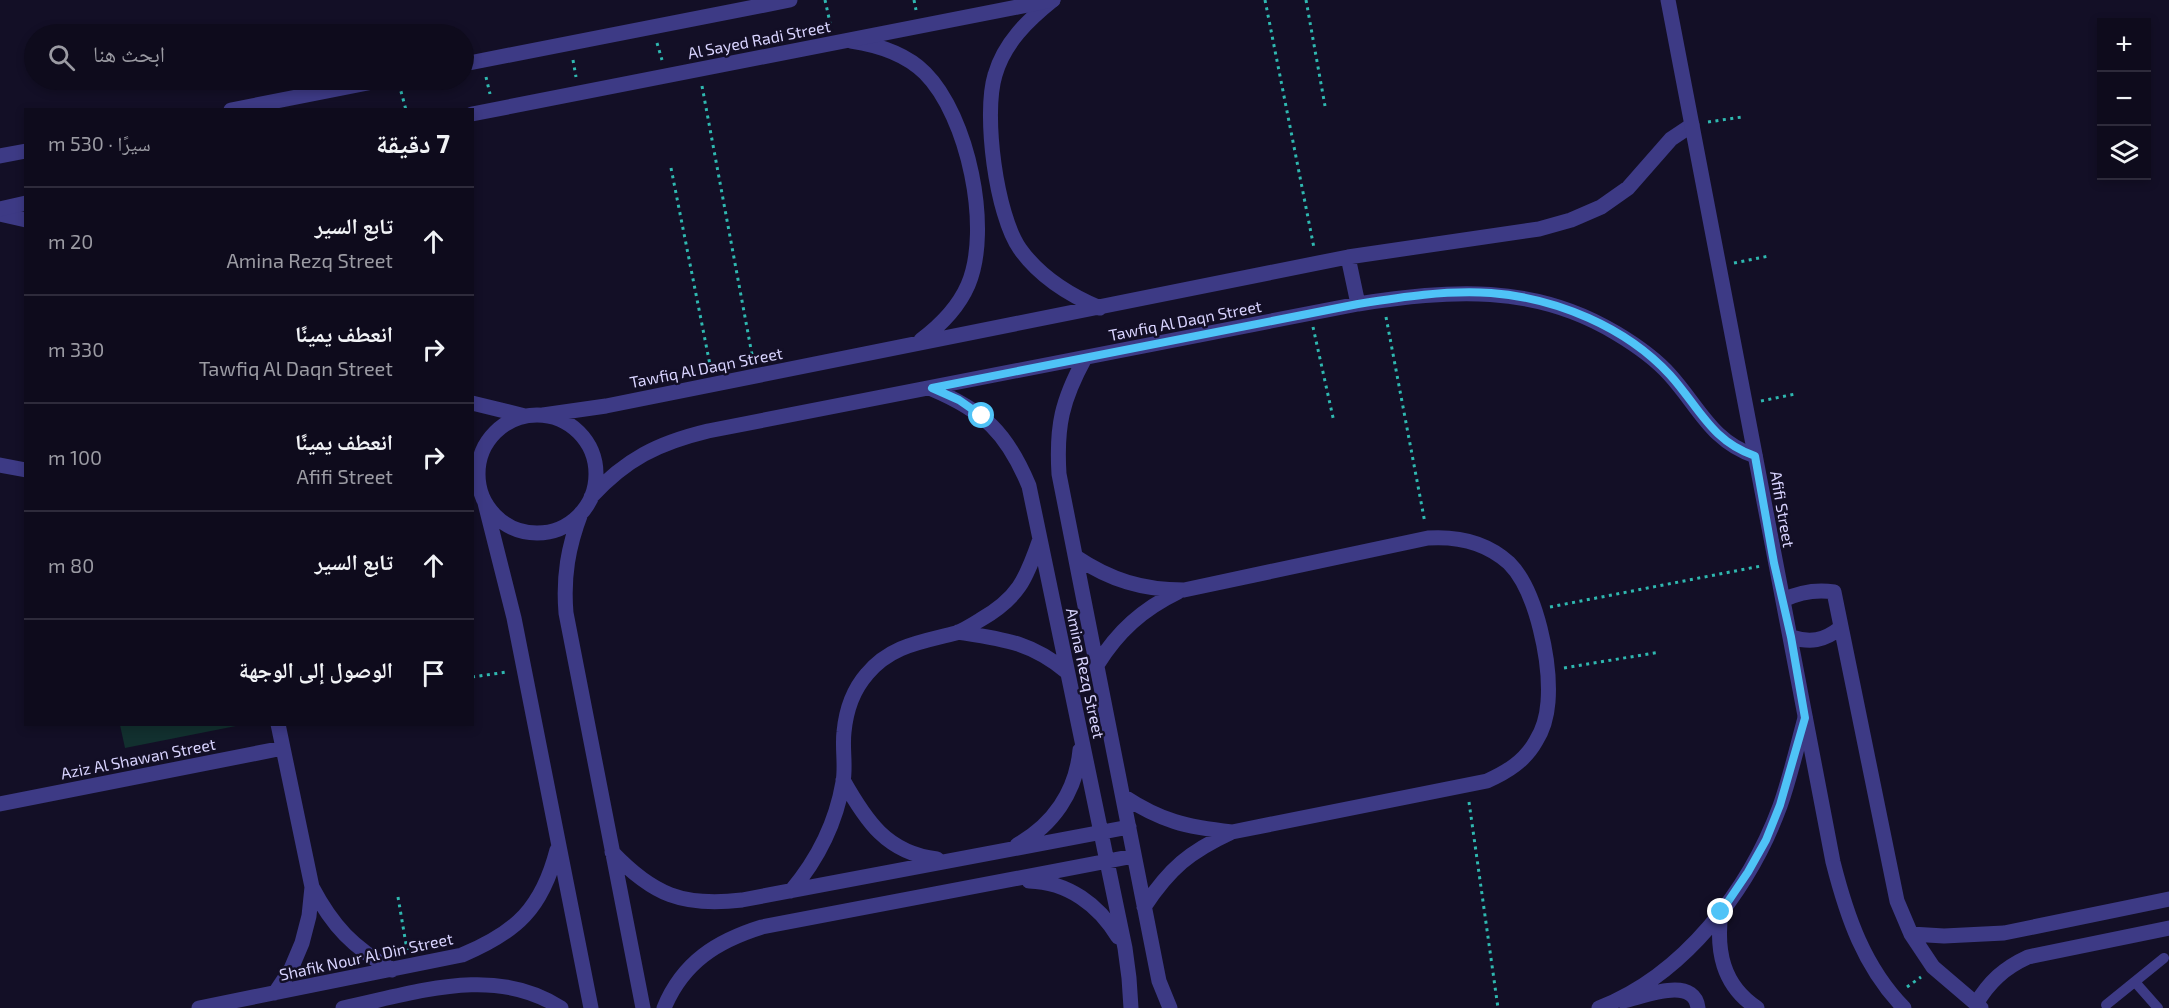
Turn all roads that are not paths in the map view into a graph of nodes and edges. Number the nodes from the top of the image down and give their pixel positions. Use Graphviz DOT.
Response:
graph roads {
  1 [pos="790,0"];
  2 [pos="1053,0"];
  3 [pos="1668,0"];
  4 [pos="842,42"];
  5 [pos="474,62"];
  6 [pos="330,90"];
  7 [pos="266,102"];
  8 [pos="240,108"];
  9 [pos="277,108"];
  10 [pos="474,114"];
  11 [pos="1692,125"];
  12 [pos="24,151"];
  13 [pos="0,156"];
  14 [pos="24,203"];
  15 [pos="0,208"];
  16 [pos="0,214"];
  17 [pos="24,220"];
  18 [pos="1348,257"];
  19 [pos="1358,304"];
  20 [pos="1100,308"];
  21 [pos="917,344"];
  22 [pos="1085,358"];
  23 [pos="932,388"];
  24 [pos="474,403"];
  25 [pos="543,415"];
  26 [pos="525,416"];
  27 [pos="1755,456"];
  28 [pos="0,465"];
  29 [pos="24,470"];
  30 [pos="474,490"];
  31 [pos="591,498"];
  32 [pos="484,501"];
  33 [pos="581,513"];
  34 [pos="1040,539"];
  35 [pos="1076,558"];
  36 [pos="1184,590"];
  37 [pos="1783,600"];
  38 [pos="1840,628"];
  39 [pos="958,632"];
  40 [pos="1791,637"];
  41 [pos="1097,665"];
  42 [pos="1067,672"];
  43 [pos="1805,718"];
  44 [pos="278,726"];
  45 [pos="1081,738"];
  46 [pos="283,748"];
  47 [pos="843,780"];
  48 [pos="1123,796"];
  49 [pos="0,804"];
  50 [pos="1129,827"];
  51 [pos="1100,832"];
  52 [pos="1232,832"];
  53 [pos="558,847"];
  54 [pos="1008,850"];
  55 [pos="612,852"];
  56 [pos="1134,856"];
  57 [pos="949,861"];
  58 [pos="1106,861"];
  59 [pos="1011,880"];
  60 [pos="312,887"];
  61 [pos="791,891"];
  62 [pos="2169,899"];
  63 [pos="1144,907"];
  64 [pos="1721,912"];
  65 [pos="2169,928"];
  66 [pos="1911,934"];
  67 [pos="1125,948"];
  68 [pos="2164,958"];
  69 [pos="392,970"];
  70 [pos="2135,982"];
  71 [pos="275,993"];
  72 [pos="1899,1003"];
  73 [pos="2106,1005"];
  74 [pos="1978,1006"];
  75 [pos="1602,1007"];
  76 [pos="199,1008"];
  77 [pos="343,1008"];
  78 [pos="561,1008"];
  79 [pos="591,1008"];
  80 [pos="643,1008"];
  81 [pos="664,1008"];
  82 [pos="1131,1008"];
  83 [pos="1170,1008"];
  84 [pos="1698,1008"];
  85 [pos="1757,1008"];
  86 [pos="2158,1008"];
  1 -- 5 [label="street, Al Sayed Radi Street"];
  2 -- 4 [label="street, Al Sayed Radi Street"];
  2 -- 20 [label="street"];
  3 -- 11 [label="street, Afifi Street"];
  4 -- 10 [label="street, Al Sayed Radi Street"];
  4 -- 21 [label="street"];
  6 -- 7 [label="street"];
  7 -- 8 [label="street"];
  7 -- 9 [label="street"];
  11 -- 18 [label="street, Tawfiq Al Daqn Street"];
  11 -- 27 [label="street, Afifi Street"];
  12 -- 13 [label="street"];
  14 -- 15 [label="street"];
  16 -- 17 [label="street"];
  18 -- 19 [label="street"];
  18 -- 20 [label="street, Tawfiq Al Daqn Street"];
  19 -- 22 [label="street, Tawfiq Al Daqn Street"];
  19 -- 27 [label="street, Tawfiq Al Daqn Street"];
  20 -- 21 [label="street, Tawfiq Al Daqn Street"];
  21 -- 25 [label="street, Tawfiq Al Daqn Street"];
  22 -- 23 [label="street, Tawfiq Al Daqn Street"];
  22 -- 35 [label="street, Amina Rezq Street"];
  23 -- 31 [label="street, Tawfiq Al Daqn Street"];
  23 -- 34 [label="street, Amina Rezq Street"];
  24 -- 26 [label="street"];
  25 -- 26 [label="street"];
  25 -- 31 [label="street"];
  26 -- 32 [label="street"];
  27 -- 37 [label="street, Afifi Street"];
  28 -- 29 [label="street"];
  30 -- 32 [label="street"];
  31 -- 33 [label="street"];
  32 -- 33 [label="street"];
  32 -- 53 [label="street"];
  33 -- 55 [label="street"];
  34 -- 39 [label="street"];
  34 -- 42 [label="street, Amina Rezq Street"];
  35 -- 36 [label="street"];
  35 -- 41 [label="street, Amina Rezq Street"];
  36 -- 41 [label="street"];
  36 -- 52 [label="street"];
  37 -- 38 [label="street"];
  37 -- 40 [label="street, Afifi Street"];
  38 -- 40 [label="street"];
  38 -- 66 [label="street"];
  39 -- 42 [label="street"];
  39 -- 47 [label="street"];
  40 -- 43 [label="street, Afifi Street"];
  41 -- 48 [label="street, Amina Rezq Street"];
  42 -- 45 [label="street, Amina Rezq Street"];
  43 -- 64 [label="street"];
  43 -- 72 [label="street, Afifi Street"];
  44 -- 46 [label="street"];
  45 -- 51 [label="street, Amina Rezq Street"];
  45 -- 54 [label="street"];
  46 -- 49 [label="street, Aziz Al Shawan Street"];
  46 -- 60 [label="street"];
  47 -- 57 [label="street"];
  47 -- 61 [label="street"];
  48 -- 50 [label="street, Amina Rezq Street"];
  48 -- 52 [label="street"];
  50 -- 51 [label="street"];
  50 -- 56 [label="street, Amina Rezq Street"];
  51 -- 54 [label="street"];
  51 -- 58 [label="street, Amina Rezq Street"];
  52 -- 63 [label="street"];
  53 -- 69 [label="street, Shafik Nour Al Din Street"];
  53 -- 79 [label="street"];
  54 -- 57 [label="street"];
  55 -- 61 [label="street"];
  55 -- 80 [label="street"];
  56 -- 58 [label="street"];
  56 -- 63 [label="street, Amina Rezq Street"];
  57 -- 61 [label="street"];
  58 -- 59 [label="street"];
  58 -- 67 [label="street, Amina Rezq Street"];
  59 -- 67 [label="street"];
  59 -- 81 [label="street"];
  60 -- 69 [label="street"];
  60 -- 71 [label="street"];
  62 -- 66 [label="street"];
  63 -- 83 [label="street, Amina Rezq Street"];
  64 -- 75 [label="street"];
  64 -- 85 [label="street"];
  65 -- 74 [label="street"];
  66 -- 74 [label="street"];
  67 -- 82 [label="street, Amina Rezq Street"];
  68 -- 70 [label="lane"];
  69 -- 71 [label="street, Shafik Nour Al Din Street"];
  70 -- 73 [label="lane"];
  70 -- 86 [label="lane"];
  71 -- 76 [label="street, Shafik Nour Al Din Street"];
  75 -- 84 [label="street"];
  77 -- 78 [label="street"];
}
